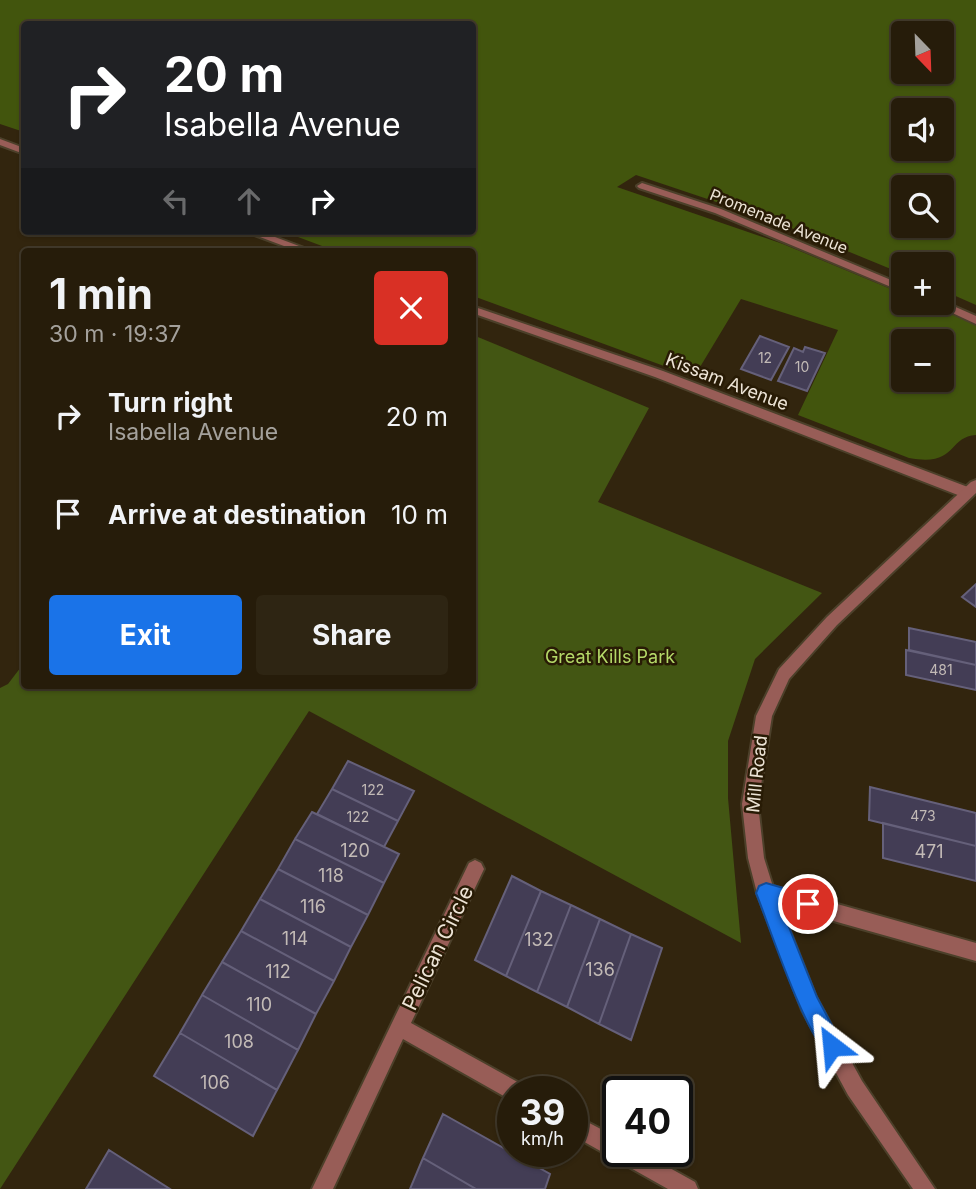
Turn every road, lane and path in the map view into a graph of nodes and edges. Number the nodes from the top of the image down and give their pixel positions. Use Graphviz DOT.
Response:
graph roads {
  1 [pos="0,142"];
  2 [pos="21,149"];
  3 [pos="642,186"];
  4 [pos="260,235"];
  5 [pos="298,248"];
  6 [pos="891,284"];
  7 [pos="476,310"];
  8 [pos="954,311"];
  9 [pos="976,320"];
  10 [pos="972,489"];
  11 [pos="475,869"];
  12 [pos="766,893"];
  13 [pos="976,951"];
  14 [pos="400,1027"];
  15 [pos="497,1081"];
  16 [pos="650,1167"];
  17 [pos="924,1188"];
  18 [pos="322,1189"];
  19 [pos="688,1189"];
  1 -- 2 [label="street"];
  3 -- 6 [label="street, Promenade Avenue"];
  4 -- 5 [label="street"];
  7 -- 10 [label="street, Kissam Avenue"];
  8 -- 9 [label="street"];
  10 -- 12 [label="street, Mill Road"];
  11 -- 14 [label="street, Pelican Circle"];
  12 -- 13 [label="street"];
  12 -- 17 [label="street, Mill Road"];
  14 -- 15 [label="street, Pelican Circle"];
  14 -- 18 [label="street, Pelican Circle"];
  16 -- 19 [label="street"];
}
